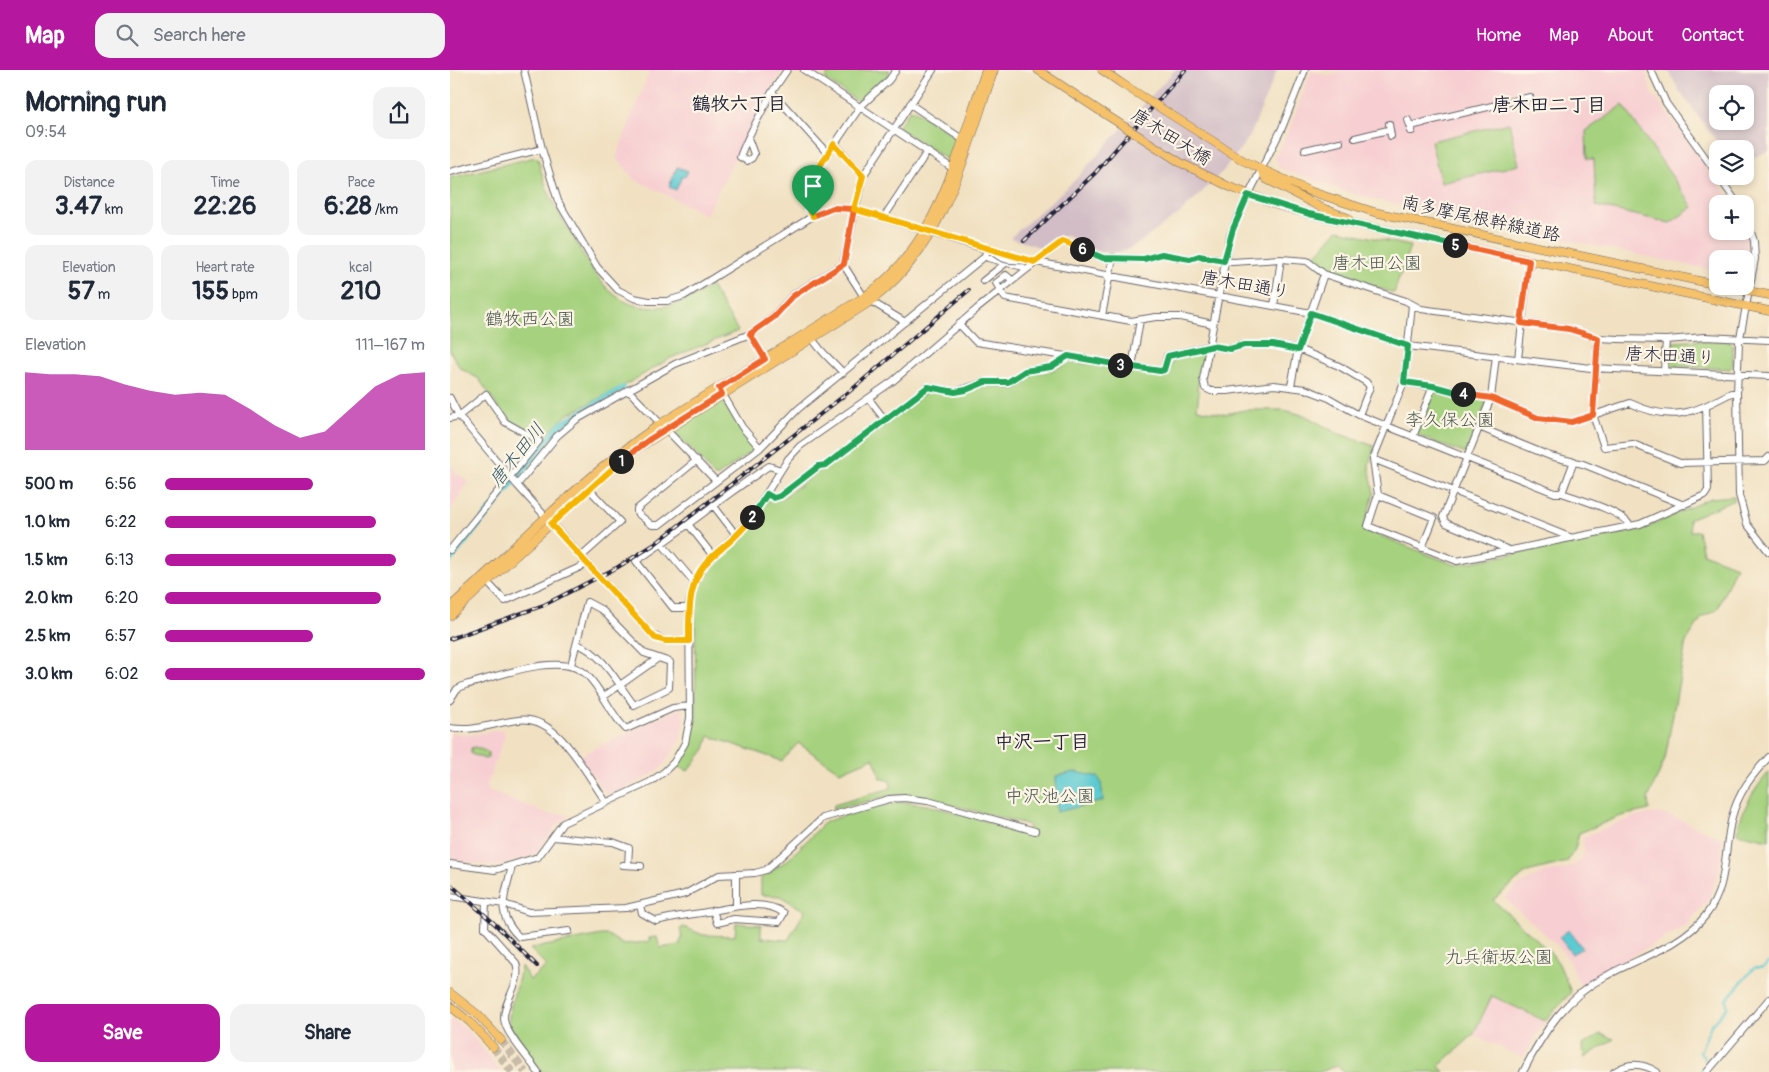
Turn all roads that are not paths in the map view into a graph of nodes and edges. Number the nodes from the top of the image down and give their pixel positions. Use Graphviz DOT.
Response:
graph roads {
  1 [pos="524,70"];
  2 [pos="787,70"];
  3 [pos="804,70"];
  4 [pos="896,70"];
  5 [pos="986,70"];
  6 [pos="994,70"];
  7 [pos="1038,70"];
  8 [pos="1102,70"];
  9 [pos="1304,70"];
  10 [pos="1652,70"];
  11 [pos="929,71"];
  12 [pos="772,92"];
  13 [pos="1530,97"];
  14 [pos="910,104"];
  15 [pos="860,107"];
  16 [pos="1410,126"];
  17 [pos="893,129"];
  18 [pos="1389,130"];
  19 [pos="748,138"];
  20 [pos="1354,138"];
  21 [pos="962,139"];
  22 [pos="1340,142"];
  23 [pos="834,144"];
  24 [pos="542,149"];
  25 [pos="1305,150"];
  26 [pos="927,152"];
  27 [pos="828,154"];
  28 [pos="1244,161"];
  29 [pos="1709,163"];
  30 [pos="952,168"];
  31 [pos="1261,170"];
  32 [pos="450,172"];
  33 [pos="863,176"];
  34 [pos="1230,187"];
  35 [pos="1248,195"];
  36 [pos="854,209"];
  37 [pos="813,216"];
  38 [pos="884,217"];
  39 [pos="1371,228"];
  40 [pos="930,232"];
  41 [pos="1754,240"];
  42 [pos="990,250"];
  43 [pos="1113,257"];
  44 [pos="988,258"];
  45 [pos="1281,259"];
  46 [pos="1224,261"];
  47 [pos="1529,261"];
  48 [pos="1006,262"];
  49 [pos="1026,263"];
  50 [pos="844,264"];
  51 [pos="1754,270"];
  52 [pos="1324,274"];
  53 [pos="1109,276"];
  54 [pos="983,281"];
  55 [pos="1709,283"];
  56 [pos="999,291"];
  57 [pos="1754,293"];
  58 [pos="1748,295"];
  59 [pos="1769,295"];
  60 [pos="1218,296"];
  61 [pos="867,300"];
  62 [pos="1412,305"];
  63 [pos="1274,306"];
  64 [pos="1746,307"];
  65 [pos="1769,311"];
  66 [pos="1311,313"];
  67 [pos="1102,316"];
  68 [pos="1140,320"];
  69 [pos="905,322"];
  70 [pos="1521,323"];
  71 [pos="959,324"];
  72 [pos="1214,324"];
  73 [pos="750,334"];
  74 [pos="812,338"];
  75 [pos="1598,338"];
  76 [pos="1739,339"];
  77 [pos="1666,340"];
  78 [pos="1769,340"];
  79 [pos="1209,346"];
  80 [pos="1408,346"];
  81 [pos="1298,350"];
  82 [pos="1068,356"];
  83 [pos="1496,356"];
  84 [pos="765,359"];
  85 [pos="1518,359"];
  86 [pos="1132,367"];
  87 [pos="1596,368"];
  88 [pos="1664,371"];
  89 [pos="843,373"];
  90 [pos="1737,375"];
  91 [pos="1769,376"];
  92 [pos="1404,382"];
  93 [pos="1291,386"];
  94 [pos="1433,386"];
  95 [pos="628,390"];
  96 [pos="720,391"];
  97 [pos="1737,394"];
  98 [pos="450,398"];
  99 [pos="1491,398"];
  100 [pos="869,399"];
  101 [pos="1706,406"];
  102 [pos="1359,415"];
  103 [pos="1593,415"];
  104 [pos="459,416"];
  105 [pos="450,418"];
  106 [pos="885,420"];
  107 [pos="1386,426"];
  108 [pos="662,427"];
  109 [pos="1479,427"];
  110 [pos="1413,437"];
  111 [pos="760,448"];
  112 [pos="1466,458"];
  113 [pos="1769,458"];
  114 [pos="1373,459"];
  115 [pos="698,460"];
  116 [pos="1738,461"];
  117 [pos="1574,462"];
  118 [pos="1707,462"];
  119 [pos="781,470"];
  120 [pos="514,481"];
  121 [pos="716,481"];
  122 [pos="589,489"];
  123 [pos="1453,491"];
  124 [pos="1562,493"];
  125 [pos="767,494"];
  126 [pos="1378,496"];
  127 [pos="714,505"];
  128 [pos="1684,505"];
  129 [pos="549,522"];
  130 [pos="688,524"];
  131 [pos="1630,526"];
  132 [pos="737,536"];
  133 [pos="1573,538"];
  134 [pos="662,544"];
  135 [pos="1422,548"];
  136 [pos="450,550"];
  137 [pos="1512,551"];
  138 [pos="1769,552"];
  139 [pos="713,556"];
  140 [pos="581,557"];
  141 [pos="587,564"];
  142 [pos="488,582"];
  143 [pos="694,582"];
  144 [pos="450,607"];
  145 [pos="689,608"];
  146 [pos="450,616"];
  147 [pos="689,641"];
  148 [pos="577,644"];
  149 [pos="657,658"];
  150 [pos="571,665"];
  151 [pos="619,686"];
  152 [pos="603,697"];
  153 [pos="450,700"];
  154 [pos="690,706"];
  155 [pos="450,728"];
  156 [pos="1769,757"];
  157 [pos="606,802"];
  158 [pos="1035,831"];
  159 [pos="553,837"];
  160 [pos="450,864"];
  161 [pos="512,866"];
  162 [pos="641,866"];
  163 [pos="736,874"];
  164 [pos="450,896"];
  165 [pos="486,901"];
  166 [pos="504,904"];
  167 [pos="736,905"];
  168 [pos="640,906"];
  169 [pos="713,910"];
  170 [pos="569,931"];
  171 [pos="450,993"];
  172 [pos="1769,999"];
  173 [pos="450,1006"];
  174 [pos="501,1040"];
  175 [pos="493,1048"];
  176 [pos="538,1072"];
  177 [pos="1523,1072"];
  178 [pos="1614,1072"];
  179 [pos="1657,1072"];
  180 [pos="1707,1072"];
  1 -- 24 [label="street, 唐木田通り"];
  2 -- 12 [label="street"];
  3 -- 15 [label="street"];
  4 -- 15 [label="street"];
  5 -- 21 [label="main road"];
  6 -- 40 [label="main road"];
  7 -- 34 [label="main road, 唐木田大橋, bridge"];
  8 -- 28 [label="main road, 唐木田大橋, bridge"];
  9 -- 31 [label="street"];
  10 -- 29 [label="street"];
  11 -- 14 [label="street"];
  12 -- 19 [label="street"];
  12 -- 27 [label="street"];
  13 -- 16 [label="street"];
  14 -- 17 [label="street"];
  14 -- 21 [label="street"];
  15 -- 17 [label="street"];
  15 -- 23 [label="street"];
  17 -- 26 [label="street"];
  17 -- 33 [label="street"];
  18 -- 20 [label="street"];
  21 -- 30 [label="main road"];
  22 -- 25 [label="street"];
  23 -- 27 [label="street"];
  23 -- 33 [label="street"];
  24 -- 32 [label="street"];
  24 -- 37 [label="street, 唐木田通り"];
  26 -- 30 [label="street"];
  26 -- 38 [label="street"];
  27 -- 37 [label="street"];
  28 -- 31 [label="main road, 南多摩尾根幹線道路"];
  30 -- 40 [label="main road"];
  31 -- 35 [label="street"];
  31 -- 39 [label="main road"];
  31 -- 55 [label="main road, 南多摩尾根幹線道路"];
  33 -- 36 [label="street"];
  34 -- 35 [label="main road, 南多摩尾根幹線道路"];
  35 -- 39 [label="main road, 南多摩尾根幹線道路"];
  35 -- 46 [label="street"];
  36 -- 37 [label="street, 唐木田通り"];
  36 -- 38 [label="street, 唐木田通り"];
  36 -- 50 [label="street"];
  38 -- 40 [label="street, 唐木田通り"];
  39 -- 47 [label="main road, 南多摩尾根幹線道路"];
  40 -- 42 [label="street, 唐木田通り"];
  40 -- 61 [label="main road"];
  41 -- 51 [label="street"];
  42 -- 49 [label="street, 唐木田通り, bridge"];
  42 -- 69 [label="street"];
  43 -- 46 [label="street"];
  43 -- 49 [label="street"];
  43 -- 53 [label="street"];
  44 -- 48 [label="street"];
  45 -- 46 [label="street"];
  45 -- 52 [label="street"];
  45 -- 63 [label="street"];
  46 -- 60 [label="street"];
  47 -- 64 [label="main road, 南多摩尾根幹線道路"];
  47 -- 70 [label="street"];
  48 -- 49 [label="street"];
  48 -- 54 [label="street"];
  49 -- 53 [label="street, 唐木田通り"];
  49 -- 56 [label="street"];
  50 -- 61 [label="street"];
  50 -- 73 [label="street"];
  52 -- 62 [label="street"];
  52 -- 66 [label="street"];
  53 -- 60 [label="street, 唐木田通り"];
  53 -- 67 [label="street"];
  56 -- 67 [label="street"];
  56 -- 71 [label="street"];
  57 -- 59 [label="main road"];
  58 -- 64 [label="street"];
  60 -- 63 [label="street, 唐木田通り"];
  60 -- 72 [label="street"];
  61 -- 69 [label="street"];
  61 -- 74 [label="main road"];
  61 -- 84 [label="main road"];
  62 -- 70 [label="street"];
  62 -- 80 [label="street"];
  63 -- 66 [label="street, 唐木田通り"];
  64 -- 65 [label="main road, 南多摩尾根幹線道路"];
  64 -- 76 [label="street"];
  66 -- 80 [label="street, 唐木田通り"];
  66 -- 81 [label="street"];
  67 -- 68 [label="street"];
  68 -- 72 [label="street"];
  68 -- 86 [label="street"];
  69 -- 89 [label="street"];
  70 -- 75 [label="street"];
  70 -- 85 [label="street"];
  71 -- 82 [label="street"];
  71 -- 100 [label="street"];
  72 -- 79 [label="street"];
  73 -- 84 [label="street"];
  73 -- 95 [label="street"];
  74 -- 89 [label="street"];
  74 -- 96 [label="main road"];
  75 -- 77 [label="street"];
  75 -- 87 [label="street"];
  76 -- 77 [label="street"];
  76 -- 78 [label="street"];
  76 -- 90 [label="street"];
  77 -- 88 [label="street"];
  79 -- 81 [label="street"];
  79 -- 86 [label="street"];
  79 -- 93 [label="street"];
  80 -- 83 [label="street, 唐木田通り"];
  80 -- 92 [label="street"];
  81 -- 93 [label="street"];
  81 -- 102 [label="street"];
  82 -- 86 [label="street"];
  82 -- 106 [label="street"];
  83 -- 85 [label="street, 唐木田通り"];
  83 -- 99 [label="street"];
  84 -- 96 [label="main road"];
  85 -- 87 [label="street, 唐木田通り"];
  87 -- 88 [label="street, 唐木田通り"];
  87 -- 103 [label="street"];
  88 -- 90 [label="street, 唐木田通り"];
  89 -- 111 [label="street"];
  90 -- 91 [label="street, 唐木田通り"];
  90 -- 97 [label="street"];
  92 -- 94 [label="street"];
  92 -- 107 [label="street"];
  93 -- 102 [label="street"];
  94 -- 99 [label="street"];
  94 -- 110 [label="street"];
  95 -- 108 [label="street"];
  95 -- 120 [label="street"];
  96 -- 108 [label="main road"];
  96 -- 111 [label="street"];
  97 -- 101 [label="street"];
  97 -- 116 [label="street"];
  98 -- 104 [label="street"];
  99 -- 103 [label="street"];
  99 -- 109 [label="street"];
  100 -- 106 [label="street"];
  100 -- 119 [label="street"];
  101 -- 103 [label="street"];
  101 -- 118 [label="street"];
  102 -- 107 [label="street"];
  103 -- 118 [label="street"];
  104 -- 105 [label="street"];
  104 -- 120 [label="street"];
  104 -- 120 [label="street"];
  106 -- 125 [label="street"];
  107 -- 110 [label="street"];
  107 -- 114 [label="street"];
  108 -- 115 [label="street"];
  108 -- 122 [label="main road"];
  108 -- 129 [label="main road"];
  109 -- 112 [label="street"];
  109 -- 117 [label="street"];
  110 -- 112 [label="street"];
  111 -- 121 [label="street"];
  112 -- 123 [label="street"];
  112 -- 124 [label="street"];
  113 -- 116 [label="street"];
  114 -- 123 [label="street"];
  114 -- 126 [label="street"];
  115 -- 121 [label="street"];
  115 -- 121 [label="street"];
  116 -- 118 [label="street"];
  116 -- 138 [label="street"];
  117 -- 124 [label="street"];
  117 -- 128 [label="street"];
  118 -- 128 [label="street"];
  119 -- 125 [label="street"];
  119 -- 127 [label="street"];
  120 -- 129 [label="street"];
  120 -- 136 [label="street"];
  122 -- 129 [label="main road"];
  122 -- 140 [label="street"];
  123 -- 133 [label="street"];
  123 -- 137 [label="street"];
  124 -- 131 [label="street"];
  125 -- 132 [label="street"];
  126 -- 135 [label="street"];
  126 -- 135 [label="street"];
  127 -- 130 [label="street"];
  127 -- 132 [label="street"];
  128 -- 131 [label="street"];
  129 -- 140 [label="street"];
  129 -- 142 [label="main road"];
  129 -- 144 [label="main road"];
  130 -- 134 [label="street"];
  130 -- 139 [label="street"];
  131 -- 133 [label="street"];
  132 -- 139 [label="street"];
  133 -- 137 [label="street"];
  134 -- 143 [label="street"];
  134 -- 145 [label="street"];
  135 -- 137 [label="street"];
  139 -- 143 [label="street"];
  140 -- 141 [label="street"];
  141 -- 142 [label="street"];
  141 -- 147 [label="street"];
  142 -- 146 [label="main road"];
  143 -- 145 [label="street"];
  145 -- 147 [label="street"];
  147 -- 154 [label="street"];
  148 -- 149 [label="street"];
  148 -- 150 [label="street"];
  148 -- 151 [label="street"];
  149 -- 151 [label="street"];
  149 -- 151 [label="street"];
  150 -- 152 [label="street"];
  150 -- 153 [label="street"];
  151 -- 152 [label="street"];
  152 -- 154 [label="street"];
  154 -- 157 [label="street"];
  155 -- 157 [label="street"];
  156 -- 177 [label="street"];
  157 -- 159 [label="street"];
  158 -- 163 [label="street"];
  159 -- 161 [label="street"];
  159 -- 162 [label="street"];
  160 -- 161 [label="street"];
  161 -- 166 [label="street"];
  163 -- 167 [label="street"];
  163 -- 168 [label="street"];
  164 -- 165 [label="street"];
  165 -- 166 [label="street"];
  165 -- 176 [label="street"];
  166 -- 168 [label="street"];
  166 -- 170 [label="street"];
  167 -- 169 [label="street"];
  167 -- 169 [label="street"];
  168 -- 169 [label="street"];
  171 -- 174 [label="main road"];
  172 -- 180 [label="street"];
  173 -- 175 [label="main road"];
  178 -- 179 [label="street"];
}
